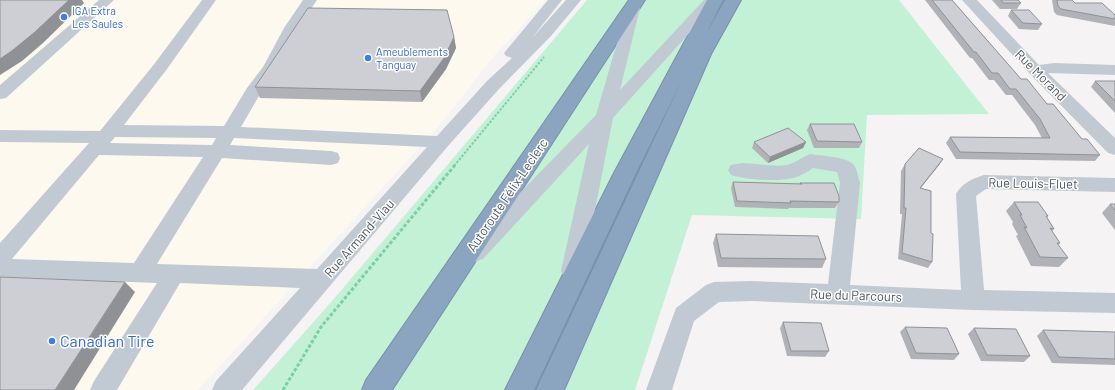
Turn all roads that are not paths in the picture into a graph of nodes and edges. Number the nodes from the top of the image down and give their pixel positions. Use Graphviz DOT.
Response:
graph roads {
  1 [pos="107,0"];
  2 [pos="209,0"];
  3 [pos="310,0"];
  4 [pos="554,0"];
  5 [pos="574,0"];
  6 [pos="713,0"];
  7 [pos="733,0"];
  8 [pos="969,0"];
  9 [pos="635,4"];
  10 [pos="703,56"];
  11 [pos="1034,70"];
  12 [pos="1115,70"];
  13 [pos="493,85"];
  14 [pos="0,94"];
  15 [pos="604,117"];
  16 [pos="229,132"];
  17 [pos="0,136"];
  18 [pos="103,139"];
  19 [pos="442,142"];
  20 [pos="1115,149"];
  21 [pos="216,151"];
  22 [pos="331,158"];
  23 [pos="738,170"];
  24 [pos="625,173"];
  25 [pos="1115,185"];
  26 [pos="0,258"];
  27 [pos="0,268"];
  28 [pos="140,273"];
  29 [pos="174,274"];
  30 [pos="453,276"];
  31 [pos="323,279"];
  32 [pos="570,285"];
  33 [pos="838,295"];
  34 [pos="973,300"];
  35 [pos="1115,303"];
  36 [pos="103,390"];
  37 [pos="225,390"];
  38 [pos="376,390"];
  39 [pos="519,390"];
  40 [pos="550,390"];
  41 [pos="659,390"];
  1 -- 14 [label="street"];
  2 -- 18 [label="street"];
  3 -- 16 [label="street"];
  4 -- 13 [label="street, Rue Armand-Viau"];
  5 -- 13 [label="street, Rue Armand-Viau"];
  6 -- 15 [label="street"];
  6 -- 24 [label="highway"];
  7 -- 10 [label="highway"];
  8 -- 11 [label="street, Rue Morand"];
  9 -- 15 [label="street"];
  9 -- 30 [label="highway, Autoroute Félix-Leclerc"];
  10 -- 24 [label="highway"];
  10 -- 40 [label="highway"];
  11 -- 12 [label="street"];
  11 -- 20 [label="street, Rue Morand"];
  13 -- 19 [label="street, Rue Armand-Viau"];
  15 -- 30 [label="street"];
  15 -- 32 [label="street"];
  16 -- 18 [label="street"];
  16 -- 19 [label="street"];
  16 -- 21 [label="street"];
  17 -- 18 [label="street"];
  18 -- 21 [label="street"];
  18 -- 26 [label="street"];
  19 -- 31 [label="street, Rue Armand-Viau"];
  21 -- 22 [label="street"];
  21 -- 28 [label="street"];
  23 -- 33 [label="street"];
  24 -- 32 [label="highway"];
  25 -- 34 [label="street, Rue Louis-Fluet"];
  27 -- 28 [label="street"];
  28 -- 29 [label="street"];
  29 -- 31 [label="street"];
  29 -- 36 [label="street"];
  30 -- 38 [label="highway, Autoroute Félix-Leclerc"];
  31 -- 37 [label="street, Rue Armand-Viau"];
  32 -- 39 [label="highway"];
  33 -- 34 [label="street, Rue du Parcours"];
  33 -- 41 [label="street, Rue du Parcours"];
  34 -- 35 [label="street, Rue du Parcours"];
}
